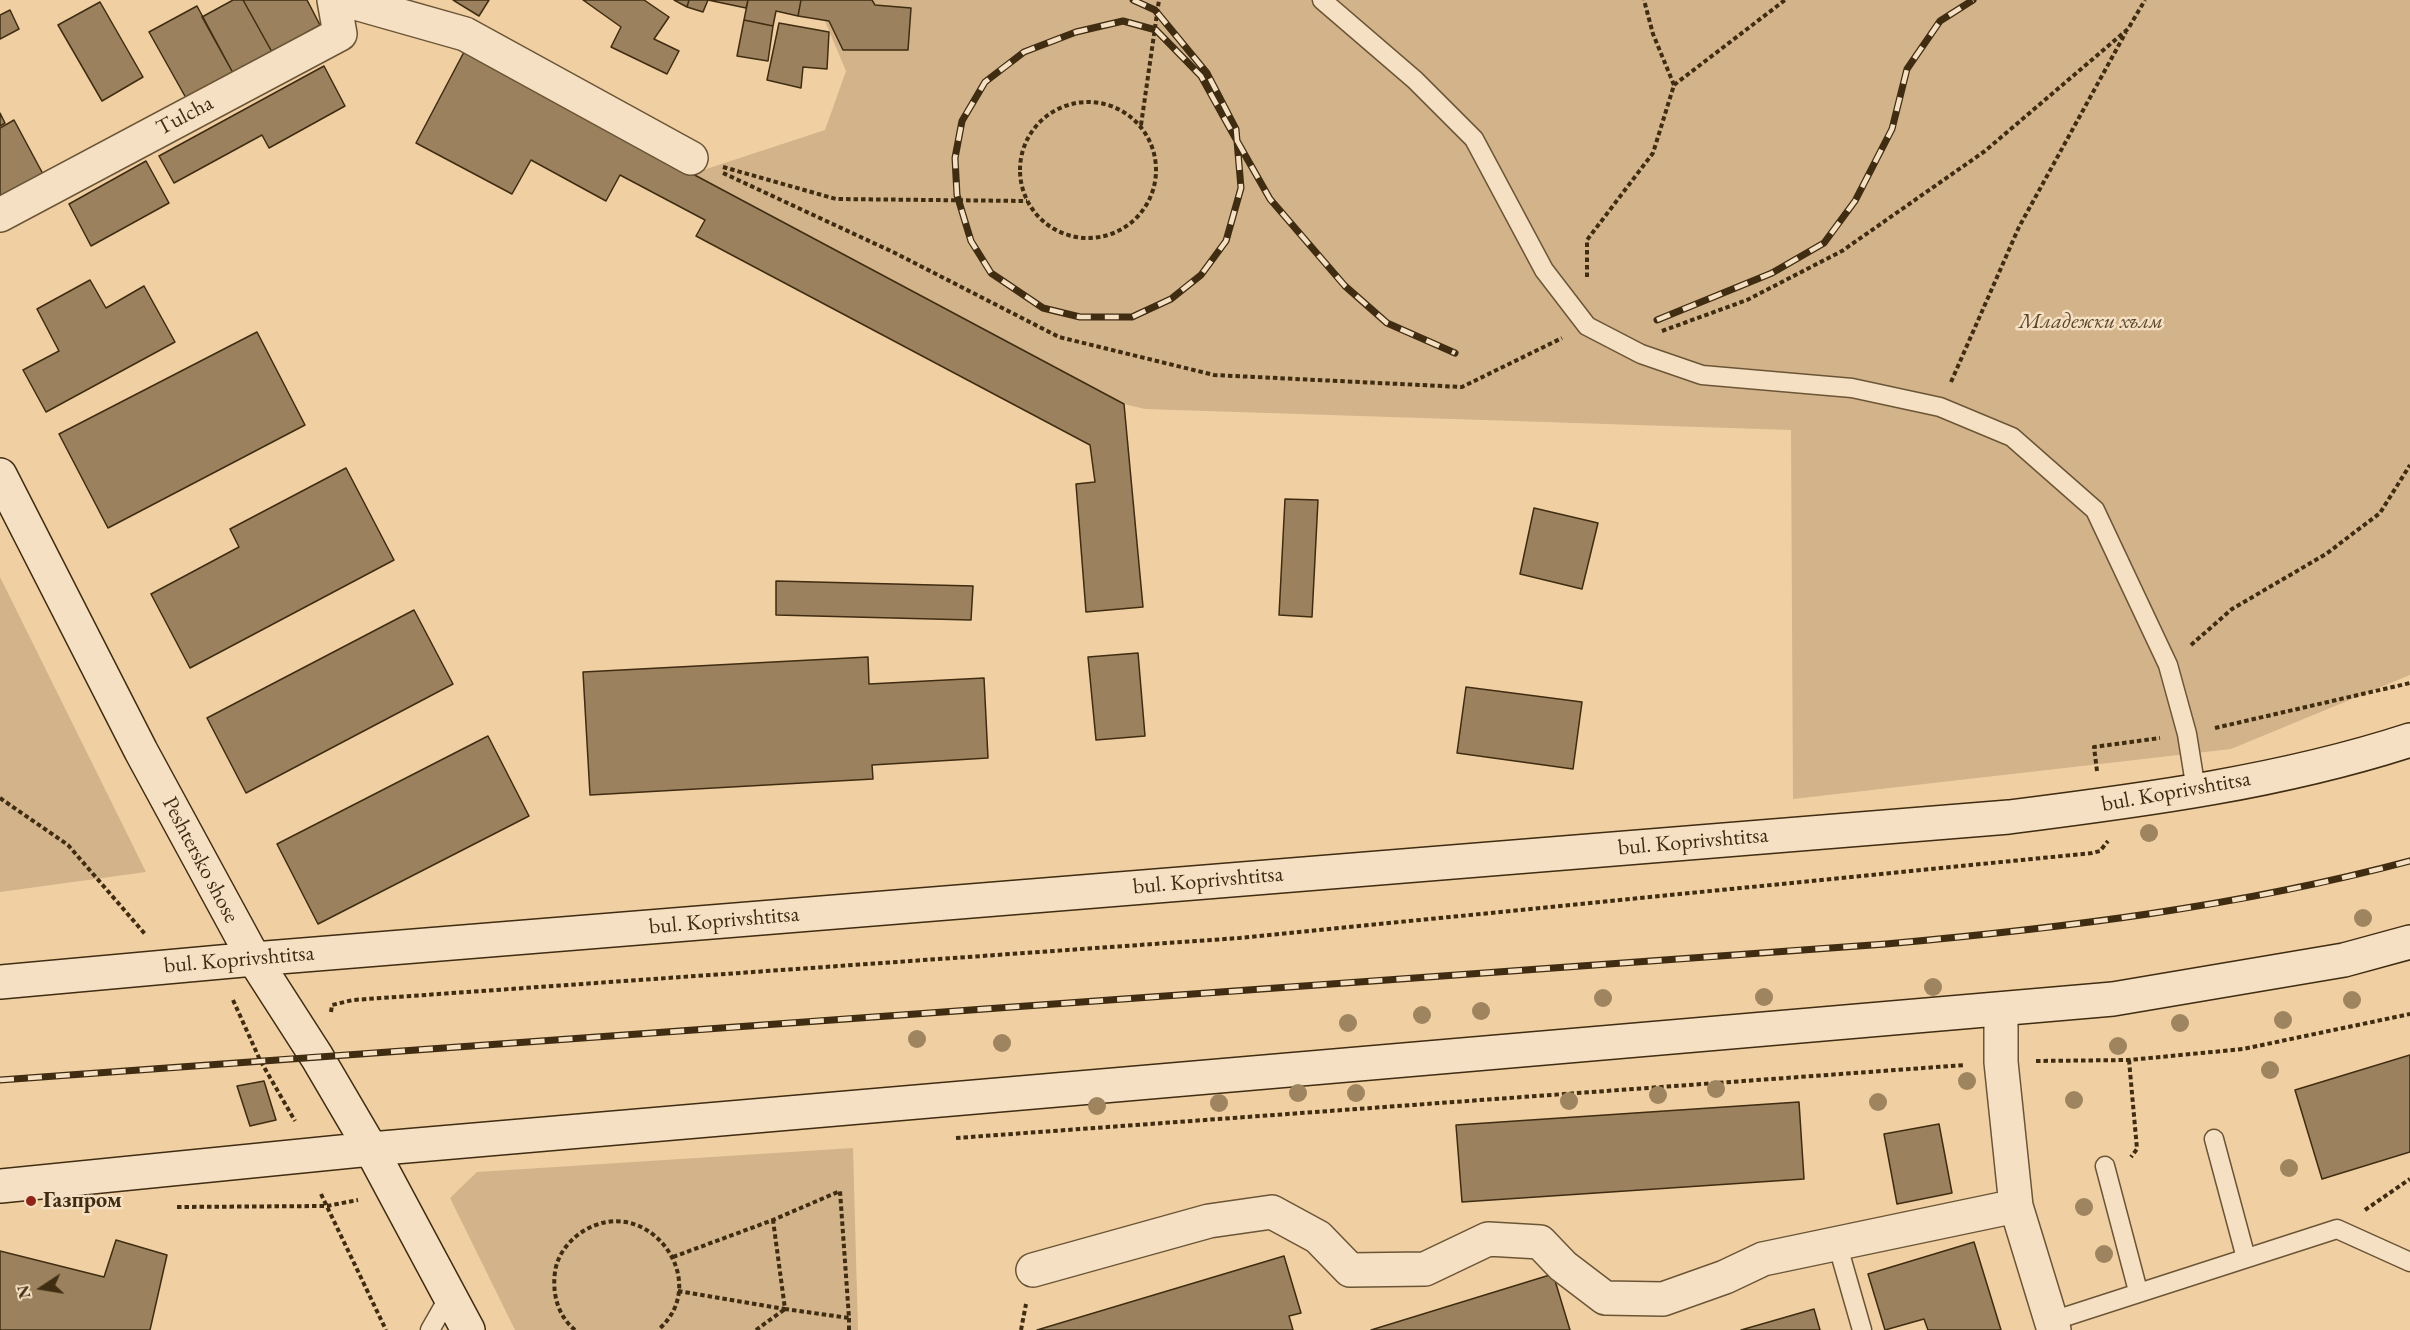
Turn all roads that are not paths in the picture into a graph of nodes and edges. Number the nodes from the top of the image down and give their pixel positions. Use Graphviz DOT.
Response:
graph roads {
  1 [pos="334,0"];
  2 [pos="345,0"];
  3 [pos="1322,0"];
  4 [pos="691,158"];
  5 [pos="0,215"];
  6 [pos="0,475"];
  7 [pos="2410,740"];
  8 [pos="2196,790"];
  9 [pos="2410,942"];
  10 [pos="254,958"];
  11 [pos="0,982"];
  12 [pos="2001,1010"];
  13 [pos="2214,1139"];
  14 [pos="371,1149"];
  15 [pos="2107,1171"];
  16 [pos="0,1186"];
  17 [pos="2016,1206"];
  18 [pos="1837,1243"];
  19 [pos="2246,1258"];
  20 [pos="2410,1262"];
  21 [pos="1033,1270"];
  22 [pos="2138,1292"];
  23 [pos="450,1295"];
  24 [pos="2053,1326"];
  25 [pos="430,1330"];
  26 [pos="468,1330"];
  27 [pos="1862,1330"];
  1 -- 5 [label="main road, Tulcha"];
  2 -- 4 [label="main road"];
  3 -- 8 [label="lane"];
  6 -- 10 [label="main road, Peshtersko shose"];
  7 -- 8 [label="main road, bul. Koprivshtitsa"];
  8 -- 10 [label="main road, bul. Koprivshtitsa"];
  9 -- 12 [label="main road"];
  10 -- 11 [label="main road, bul. Koprivshtitsa"];
  10 -- 14 [label="main road, Peshtersko shose"];
  12 -- 14 [label="main road"];
  12 -- 17 [label="main road"];
  13 -- 19 [label="lane"];
  14 -- 16 [label="main road"];
  14 -- 23 [label="main road, Peshtersko shose"];
  15 -- 22 [label="lane"];
  17 -- 18 [label="main road"];
  17 -- 24 [label="main road"];
  18 -- 21 [label="main road"];
  18 -- 27 [label="lane"];
  19 -- 20 [label="lane"];
  19 -- 22 [label="lane"];
  22 -- 24 [label="lane"];
  23 -- 25 [label="lane"];
  23 -- 26 [label="main road, Peshtersko shose"];
}
